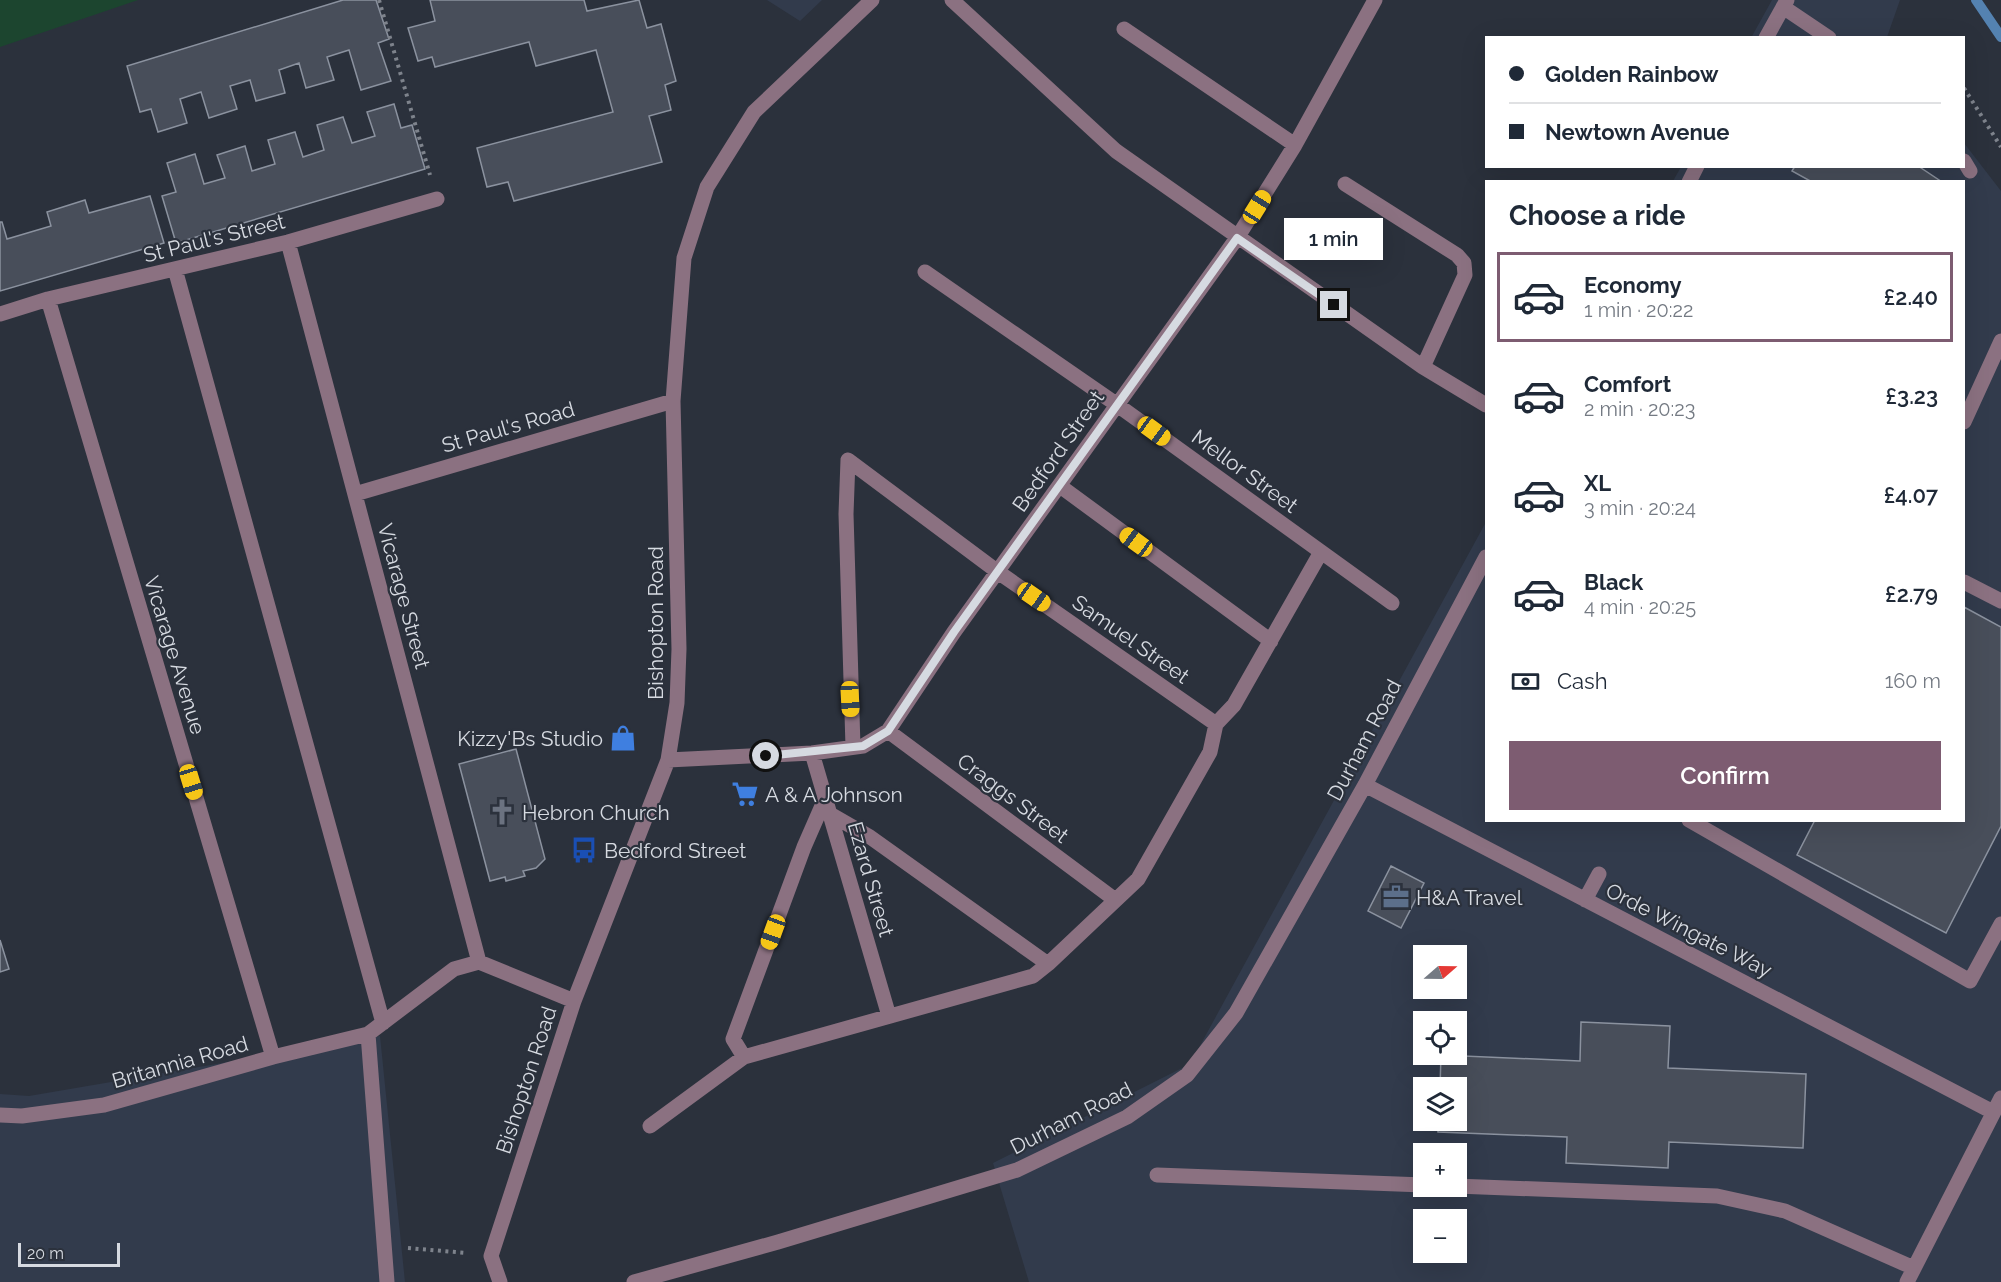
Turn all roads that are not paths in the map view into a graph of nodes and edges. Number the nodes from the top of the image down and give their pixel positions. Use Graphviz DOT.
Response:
graph roads {
  1 [pos="872,0"];
  2 [pos="952,0"];
  3 [pos="1375,0"];
  4 [pos="1785,4"];
  5 [pos="1124,29"];
  6 [pos="1768,36"];
  7 [pos="1826,36"];
  8 [pos="1295,145"];
  9 [pos="1345,184"];
  10 [pos="437,199"];
  11 [pos="1237,238"];
  12 [pos="288,242"];
  13 [pos="175,269"];
  14 [pos="925,272"];
  15 [pos="48,299"];
  16 [pos="0,314"];
  17 [pos="2001,341"];
  18 [pos="1424,367"];
  19 [pos="673,401"];
  20 [pos="1116,404"];
  21 [pos="1485,404"];
  22 [pos="1965,420"];
  23 [pos="1060,486"];
  24 [pos="355,494"];
  25 [pos="1322,552"];
  26 [pos="1485,558"];
  27 [pos="998,572"];
  28 [pos="1965,583"];
  29 [pos="2001,601"];
  30 [pos="1392,603"];
  31 [pos="1271,641"];
  32 [pos="1216,724"];
  33 [pos="888,731"];
  34 [pos="853,747"];
  35 [pos="812,753"];
  36 [pos="668,760"];
  37 [pos="1365,785"];
  38 [pos="825,798"];
  39 [pos="830,814"];
  40 [pos="1692,822"];
  41 [pos="1599,874"];
  42 [pos="1114,899"];
  43 [pos="1585,900"];
  44 [pos="2001,924"];
  45 [pos="479,962"];
  46 [pos="1047,964"];
  47 [pos="573,1001"];
  48 [pos="889,1016"];
  49 [pos="383,1023"];
  50 [pos="368,1034"];
  51 [pos="273,1057"];
  52 [pos="744,1057"];
  53 [pos="2001,1098"];
  54 [pos="1993,1112"];
  55 [pos="0,1116"];
  56 [pos="650,1126"];
  57 [pos="1157,1175"];
  58 [pos="1413,1185"];
  59 [pos="1467,1186"];
  60 [pos="1914,1268"];
  61 [pos="387,1282"];
  62 [pos="500,1282"];
  63 [pos="634,1282"];
  64 [pos="1907,1282"];
  1 -- 19 [label="street, Bishopton Road"];
  2 -- 11 [label="street"];
  3 -- 8 [label="street, Bedford Street"];
  4 -- 6 [label="street"];
  4 -- 7 [label="street"];
  5 -- 8 [label="street"];
  8 -- 11 [label="street, Bedford Street"];
  9 -- 18 [label="street"];
  10 -- 12 [label="street, St Paul's Street"];
  11 -- 18 [label="street"];
  11 -- 20 [label="street, Bedford Street"];
  12 -- 13 [label="street, St Paul's Street"];
  12 -- 24 [label="street, Vicarage Street"];
  13 -- 15 [label="street, St Paul's Street"];
  13 -- 49 [label="street"];
  14 -- 20 [label="street, Mellor Street"];
  15 -- 16 [label="street, St Paul's Street"];
  15 -- 51 [label="street, Vicarage Avenue"];
  17 -- 22 [label="street"];
  18 -- 21 [label="street"];
  19 -- 24 [label="street, St Paul's Road"];
  19 -- 36 [label="street, Bishopton Road"];
  20 -- 23 [label="street, Bedford Street"];
  20 -- 25 [label="street, Mellor Street"];
  23 -- 27 [label="street, Bedford Street"];
  23 -- 31 [label="street"];
  24 -- 45 [label="street, Vicarage Street"];
  25 -- 30 [label="street, Mellor Street"];
  25 -- 31 [label="street"];
  26 -- 37 [label="street, Durham Road"];
  27 -- 32 [label="street, Samuel Street"];
  27 -- 33 [label="street, Bedford Street"];
  27 -- 34 [label="street, Samuel Street"];
  28 -- 29 [label="street"];
  31 -- 32 [label="street"];
  32 -- 42 [label="street"];
  33 -- 34 [label="street, Bedford Street"];
  33 -- 42 [label="street, Craggs Street"];
  34 -- 35 [label="street, Bedford Street"];
  35 -- 36 [label="street, Bedford Street"];
  35 -- 38 [label="street, Ezard Street"];
  36 -- 47 [label="street, Bishopton Road"];
  37 -- 43 [label="street, Orde Wingate Way"];
  37 -- 63 [label="street, Durham Road"];
  38 -- 39 [label="street, Ezard Street"];
  38 -- 52 [label="street"];
  39 -- 46 [label="street"];
  39 -- 48 [label="street, Ezard Street"];
  40 -- 44 [label="street"];
  41 -- 43 [label="street"];
  42 -- 46 [label="street"];
  43 -- 54 [label="street, Orde Wingate Way"];
  45 -- 47 [label="street"];
  45 -- 49 [label="street, Britannia Road"];
  46 -- 48 [label="street"];
  47 -- 62 [label="street, Bishopton Road"];
  48 -- 52 [label="street"];
  49 -- 50 [label="street, Britannia Road"];
  50 -- 51 [label="street, Britannia Road"];
  50 -- 61 [label="street"];
  51 -- 55 [label="street, Britannia Road"];
  52 -- 56 [label="street"];
  53 -- 54 [label="street"];
  54 -- 60 [label="street"];
  57 -- 58 [label="street"];
  59 -- 60 [label="street"];
  60 -- 64 [label="street"];
}
